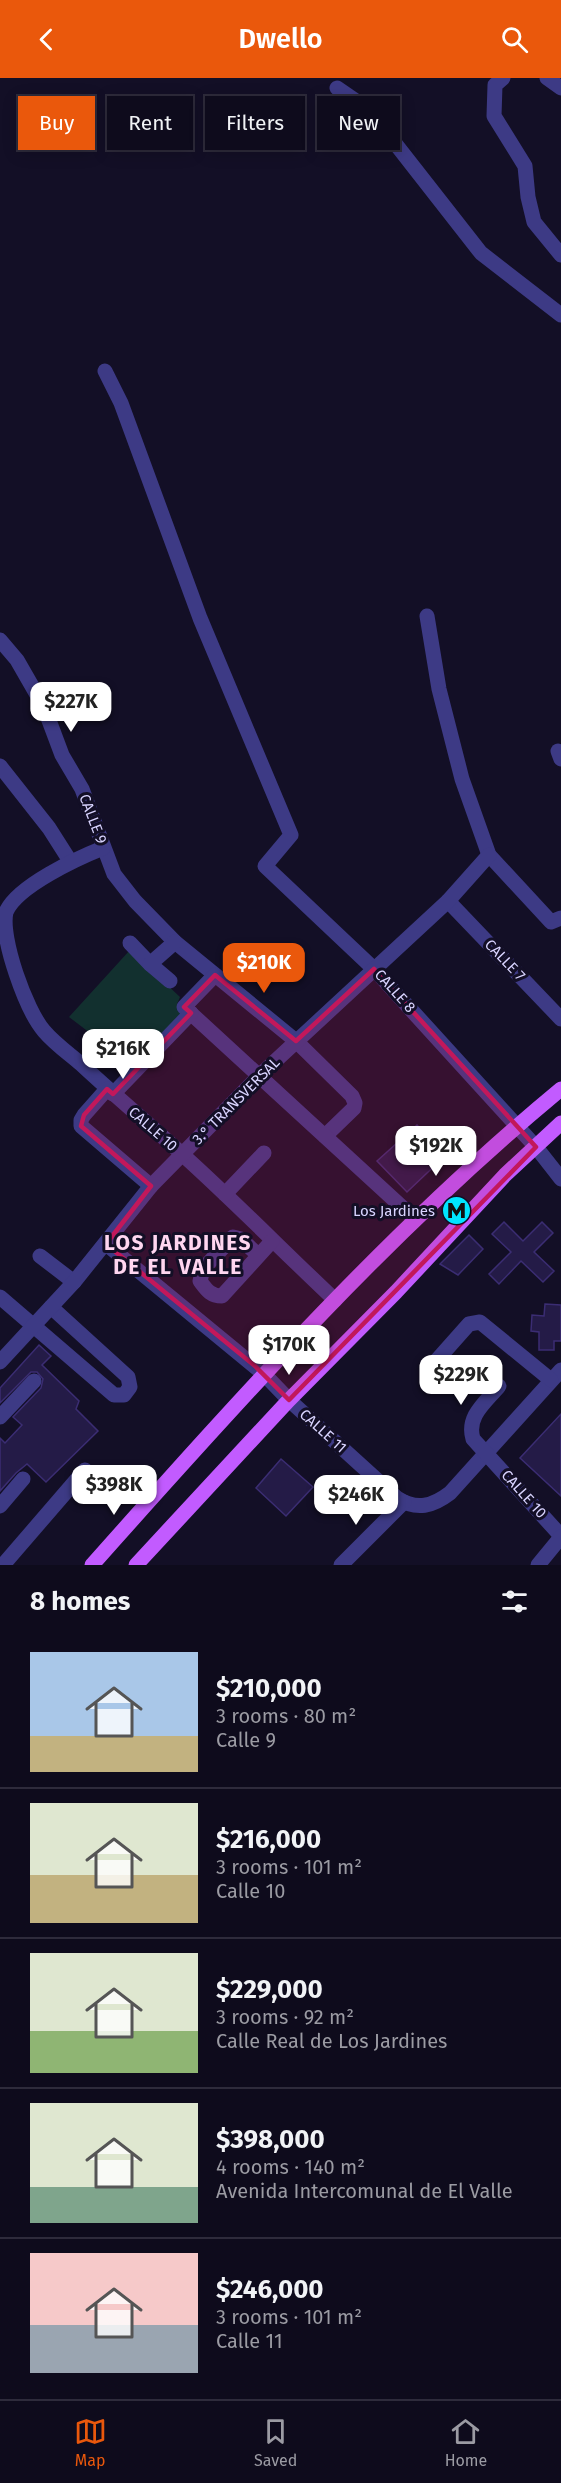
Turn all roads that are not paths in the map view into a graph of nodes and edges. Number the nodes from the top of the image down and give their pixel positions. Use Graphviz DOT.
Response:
graph roads {
  1 [pos="503,78"];
  2 [pos="547,78"];
  3 [pos="338,88"];
  4 [pos="561,88"];
  5 [pos="561,255"];
  6 [pos="561,315"];
  7 [pos="105,371"];
  8 [pos="427,616"];
  9 [pos="0,640"];
  10 [pos="0,766"];
  11 [pos="103,848"];
  12 [pos="489,855"];
  13 [pos="70,861"];
  14 [pos="448,901"];
  15 [pos="561,918"];
  16 [pos="175,942"];
  17 [pos="130,943"];
  18 [pos="150,964"];
  19 [pos="375,969"];
  20 [pos="215,975"];
  21 [pos="170,981"];
  22 [pos="191,1013"];
  23 [pos="561,1019"];
  24 [pos="296,1041"];
  25 [pos="259,1076"];
  26 [pos="561,1089"];
  27 [pos="110,1091"];
  28 [pos="561,1123"];
  29 [pos="517,1125"];
  30 [pos="325,1136"];
  31 [pos="536,1147"];
  32 [pos="264,1153"];
  33 [pos="183,1154"];
  34 [pos="561,1179"];
  35 [pos="151,1186"];
  36 [pos="225,1194"];
  37 [pos="415,1219"];
  38 [pos="272,1241"];
  39 [pos="106,1244"];
  40 [pos="258,1255"];
  41 [pos="40,1256"];
  42 [pos="74,1281"];
  43 [pos="0,1297"];
  44 [pos="334,1300"];
  45 [pos="51,1307"];
  46 [pos="33,1326"];
  47 [pos="437,1360"];
  48 [pos="0,1362"];
  49 [pos="264,1374"];
  50 [pos="556,1375"];
  51 [pos="34,1381"];
  52 [pos="500,1386"];
  53 [pos="289,1401"];
  54 [pos="0,1417"];
  55 [pos="486,1454"];
  56 [pos="85,1470"];
  57 [pos="23,1479"];
  58 [pos="409,1503"];
  59 [pos="0,1506"];
  60 [pos="561,1537"];
  61 [pos="3,1565"];
  62 [pos="92,1565"];
  63 [pos="136,1565"];
  64 [pos="341,1565"];
  65 [pos="538,1565"];
  1 -- 5 [label="street"];
  2 -- 4 [label="street"];
  3 -- 6 [label="street"];
  7 -- 19 [label="street, CALLE 8"];
  8 -- 12 [label="street"];
  9 -- 11 [label="street, CALLE 9"];
  10 -- 13 [label="street"];
  11 -- 13 [label="street, CALLE 10"];
  11 -- 16 [label="street, CALLE 9"];
  12 -- 14 [label="street, 3.° TRANSVERSAL"];
  12 -- 15 [label="street"];
  13 -- 27 [label="street, CALLE 10"];
  14 -- 19 [label="street, 3.° TRANSVERSAL"];
  14 -- 23 [label="street, CALLE 7"];
  16 -- 18 [label="street"];
  16 -- 20 [label="street, CALLE 9"];
  17 -- 18 [label="street"];
  18 -- 21 [label="street"];
  19 -- 24 [label="street, 3.° TRANSVERSAL"];
  19 -- 29 [label="street, CALLE 8"];
  20 -- 22 [label="street"];
  20 -- 24 [label="street, CALLE 9"];
  22 -- 25 [label="street"];
  22 -- 27 [label="street"];
  24 -- 25 [label="street, 3.° TRANSVERSAL"];
  24 -- 30 [label="street, CALLE 9"];
  25 -- 30 [label="street"];
  25 -- 33 [label="street, 3.° TRANSVERSAL"];
  26 -- 29 [label="main road"];
  27 -- 33 [label="street, CALLE 10"];
  27 -- 35 [label="street"];
  28 -- 31 [label="main road"];
  29 -- 31 [label="street, CALLE 8"];
  29 -- 37 [label="main road"];
  30 -- 37 [label="street"];
  31 -- 34 [label="street"];
  31 -- 53 [label="main road"];
  32 -- 36 [label="street"];
  33 -- 35 [label="street, 3.° TRANSVERSAL"];
  33 -- 36 [label="street, CALLE 10"];
  35 -- 39 [label="street, 3.° TRANSVERSAL"];
  36 -- 38 [label="street, CALLE 10"];
  37 -- 44 [label="main road"];
  38 -- 40 [label="street"];
  38 -- 44 [label="street, CALLE 10"];
  39 -- 42 [label="street, 3.° TRANSVERSAL"];
  39 -- 49 [label="street"];
  41 -- 42 [label="street"];
  42 -- 45 [label="street, 3.° TRANSVERSAL"];
  43 -- 46 [label="street"];
  44 -- 49 [label="main road"];
  45 -- 46 [label="street, 3.° TRANSVERSAL"];
  45 -- 46 [label="street"];
  46 -- 48 [label="street, 3.° TRANSVERSAL"];
  47 -- 50 [label="street"];
  49 -- 53 [label="street, CALLE 11"];
  49 -- 62 [label="main road"];
  50 -- 55 [label="street"];
  51 -- 54 [label="street"];
  52 -- 55 [label="street, CALLE 10"];
  53 -- 58 [label="street, CALLE 11"];
  53 -- 63 [label="main road"];
  55 -- 58 [label="street"];
  55 -- 60 [label="street, CALLE 10"];
  56 -- 61 [label="street"];
  57 -- 59 [label="street"];
  58 -- 64 [label="street"];
  60 -- 65 [label="street"];
}
